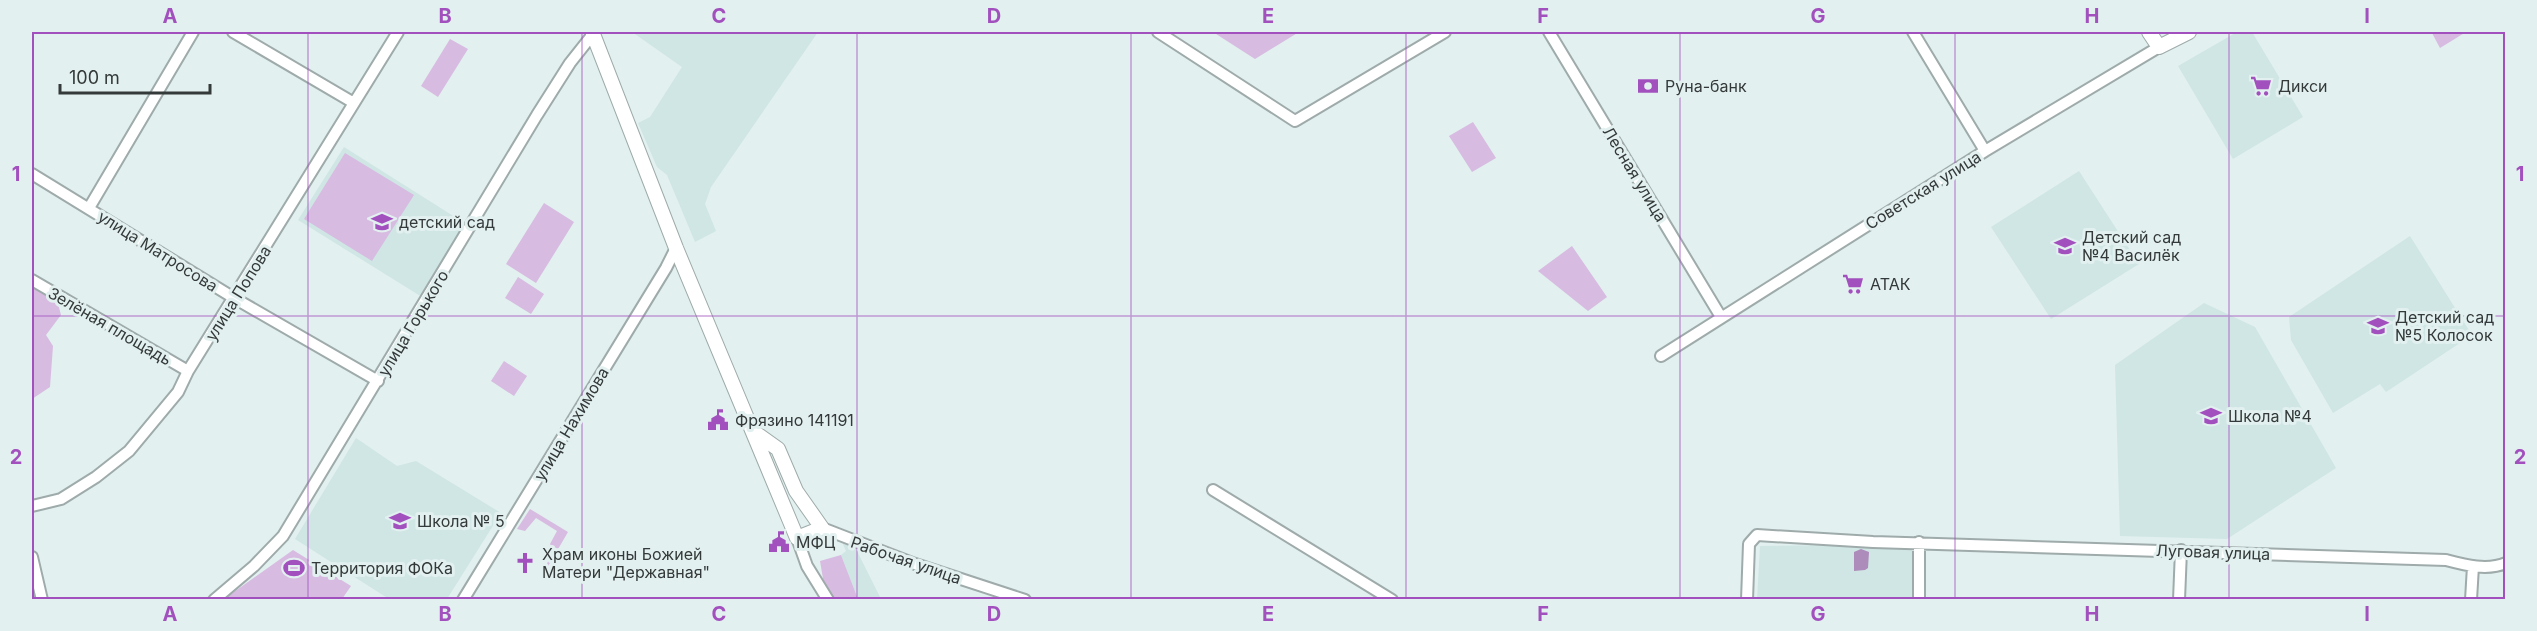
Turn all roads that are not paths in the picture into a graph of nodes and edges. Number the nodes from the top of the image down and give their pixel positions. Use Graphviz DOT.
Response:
graph roads {
  1 [pos="193,32"];
  2 [pos="233,32"];
  3 [pos="398,32"];
  4 [pos="593,32"];
  5 [pos="1158,32"];
  6 [pos="1445,32"];
  7 [pos="1549,32"];
  8 [pos="1913,32"];
  9 [pos="2149,32"];
  10 [pos="2189,32"];
  11 [pos="2159,46"];
  12 [pos="354,103"];
  13 [pos="1985,151"];
  14 [pos="32,174"];
  15 [pos="89,208"];
  16 [pos="676,248"];
  17 [pos="32,280"];
  18 [pos="234,298"];
  19 [pos="1721,317"];
  20 [pos="1661,356"];
  21 [pos="188,371"];
  22 [pos="378,381"];
  23 [pos="754,432"];
  24 [pos="1213,490"];
  25 [pos="32,506"];
  26 [pos="822,528"];
  27 [pos="797,538"];
  28 [pos="1919,542"];
  29 [pos="2181,550"];
  30 [pos="32,556"];
  31 [pos="2505,563"];
  32 [pos="2473,566"];
  33 [pos="42,600"];
  34 [pos="214,600"];
  35 [pos="463,600"];
  36 [pos="828,600"];
  37 [pos="1025,600"];
  38 [pos="1392,600"];
  39 [pos="1746,600"];
  40 [pos="1919,600"];
  41 [pos="2179,600"];
  42 [pos="2471,600"];
  1 -- 15 [label="street"];
  2 -- 12 [label="street"];
  3 -- 12 [label="street, улица Попова"];
  4 -- 16 [label="street"];
  4 -- 22 [label="street, улица Горького"];
  5 -- 6 [label="street"];
  7 -- 19 [label="street, Лесная улица"];
  8 -- 13 [label="street"];
  9 -- 11 [label="street"];
  10 -- 11 [label="street, Советская улица"];
  11 -- 13 [label="street, Советская улица"];
  12 -- 18 [label="street, улица Попова"];
  13 -- 19 [label="street, Советская улица"];
  14 -- 15 [label="street, улица Матросова"];
  15 -- 18 [label="street, улица Матросова"];
  16 -- 23 [label="street"];
  16 -- 35 [label="street, улица Нахимова"];
  17 -- 21 [label="street, Зелёная площадь"];
  18 -- 21 [label="street, улица Попова"];
  18 -- 22 [label="street, улица Матросова"];
  19 -- 20 [label="street, Советская улица"];
  21 -- 25 [label="street, улица Попова"];
  22 -- 34 [label="street, улица Горького"];
  23 -- 26 [label="street"];
  23 -- 27 [label="street"];
  24 -- 38 [label="street"];
  26 -- 27 [label="street"];
  26 -- 37 [label="street, Рабочая улица"];
  27 -- 36 [label="street"];
  28 -- 29 [label="street, Луговая улица"];
  28 -- 39 [label="street, Луговая улица"];
  28 -- 40 [label="street"];
  29 -- 32 [label="street, Луговая улица"];
  29 -- 41 [label="street"];
  30 -- 33 [label="street"];
  31 -- 32 [label="street, Луговая улица"];
  32 -- 42 [label="street"];
}
